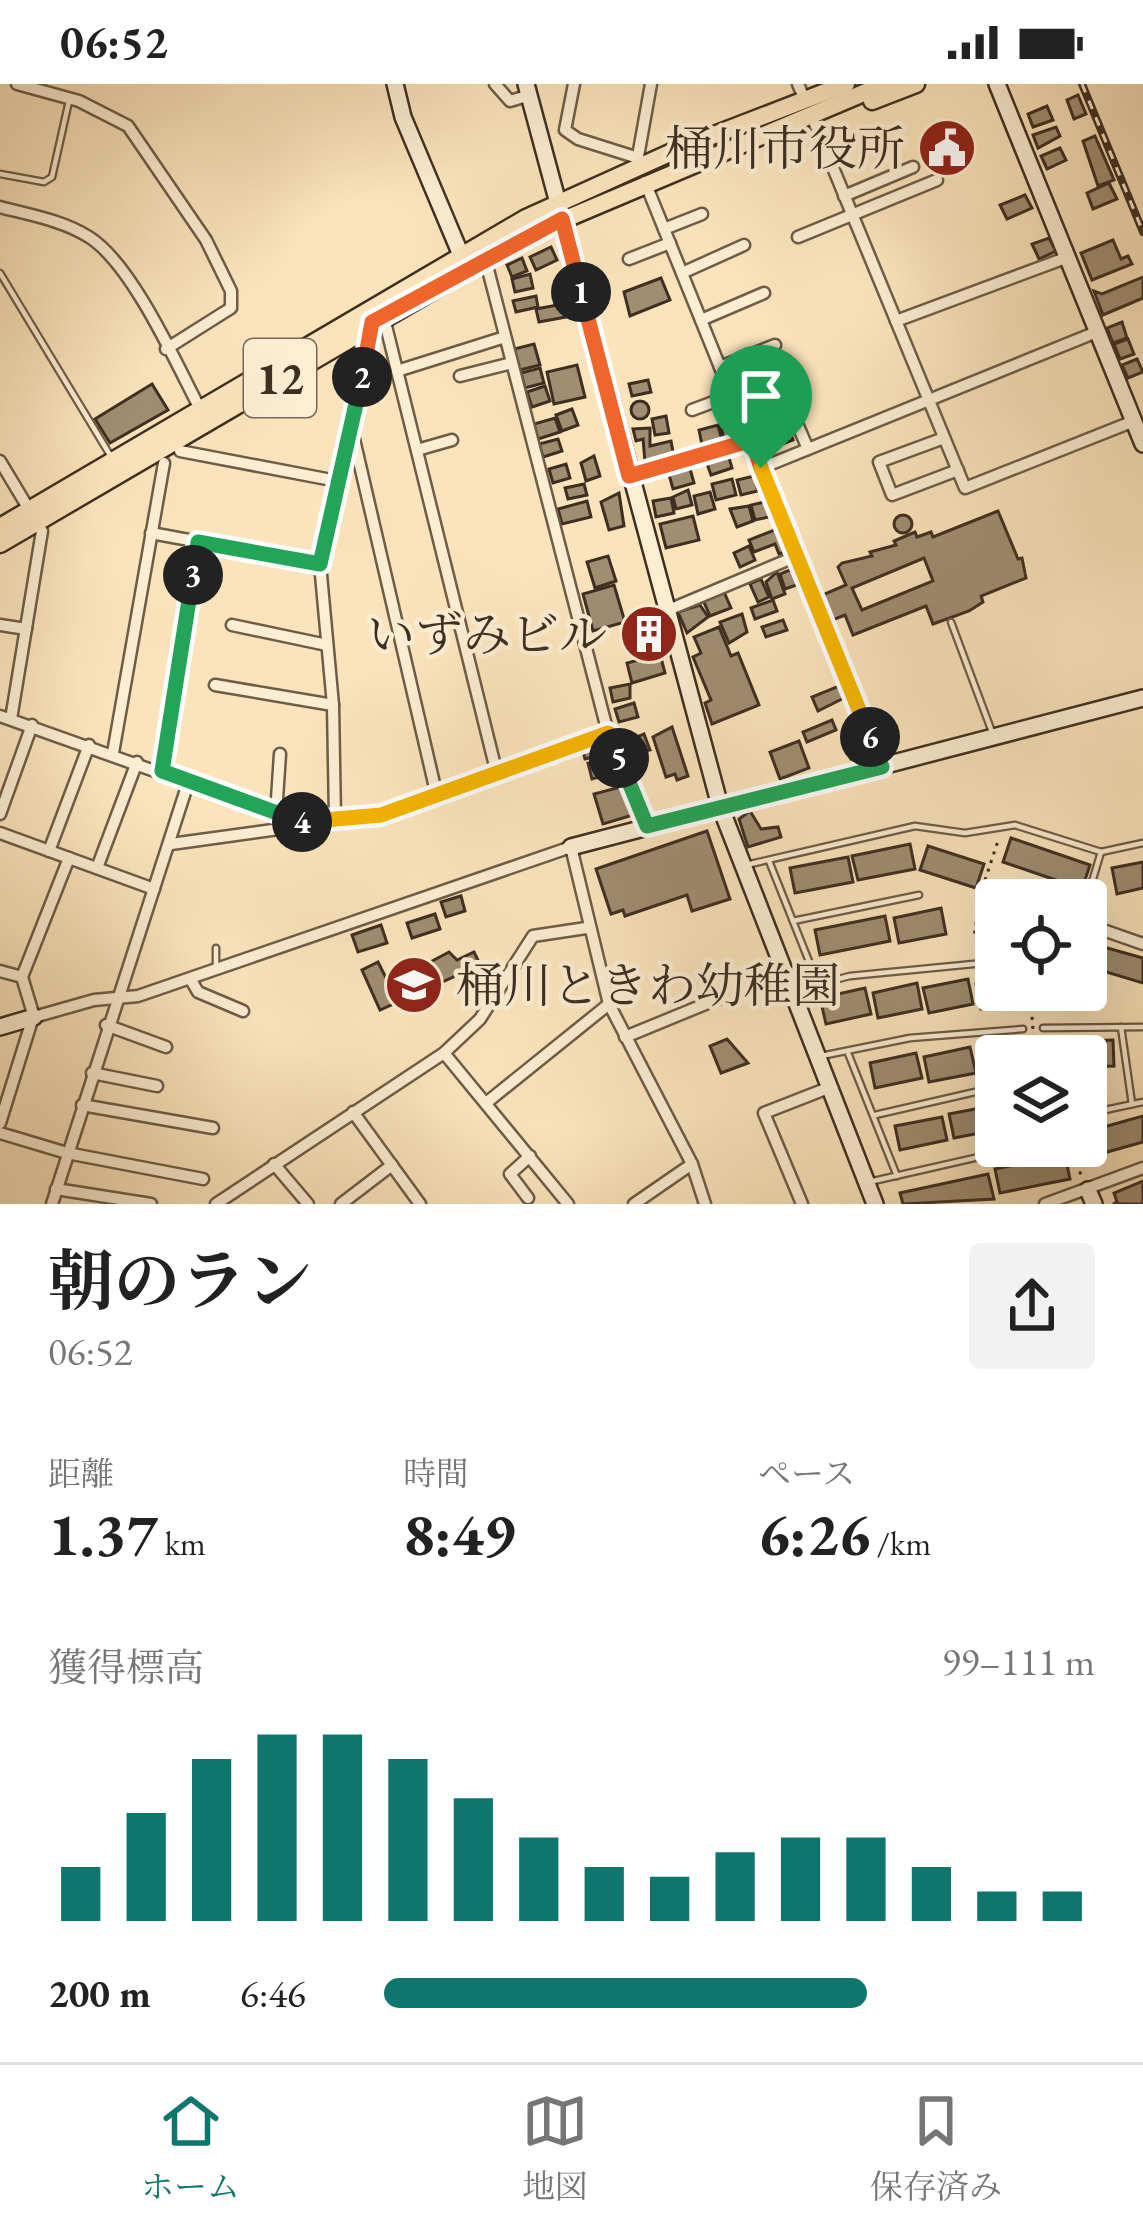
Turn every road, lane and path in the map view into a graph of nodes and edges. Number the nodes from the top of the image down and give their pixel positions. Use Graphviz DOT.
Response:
graph roads {
  1 [pos="17,84"];
  2 [pos="74,84"];
  3 [pos="395,84"];
  4 [pos="495,84"];
  5 [pos="574,84"];
  6 [pos="650,84"];
  7 [pos="819,84"];
  8 [pos="845,84"];
  9 [pos="885,84"];
  10 [pos="916,84"];
  11 [pos="998,84"];
  12 [pos="800,88"];
  13 [pos="528,90"];
  14 [pos="74,100"];
  15 [pos="815,124"];
  16 [pos="565,130"];
  17 [pos="540,134"];
  18 [pos="687,155"];
  19 [pos="913,167"];
  20 [pos="639,168"];
  21 [pos="0,174"];
  22 [pos="937,180"];
  23 [pos="844,196"];
  24 [pos="0,207"];
  25 [pos="560,210"];
  26 [pos="702,214"];
  27 [pos="853,216"];
  28 [pos="664,230"];
  29 [pos="798,237"];
  30 [pos="670,243"];
  31 [pos="744,245"];
  32 [pos="461,255"];
  33 [pos="1068,257"];
  34 [pos="485,258"];
  35 [pos="629,259"];
  36 [pos="682,272"];
  37 [pos="0,273"];
  38 [pos="764,293"];
  39 [pos="378,319"];
  40 [pos="701,320"];
  41 [pos="896,321"];
  42 [pos="1099,331"];
  43 [pos="505,337"];
  44 [pos="775,345"];
  45 [pos="166,349"];
  46 [pos="512,363"];
  47 [pos="720,367"];
  48 [pos="398,371"];
  49 [pos="460,376"];
  50 [pos="732,395"];
  51 [pos="929,401"];
  52 [pos="200,410"];
  53 [pos="692,410"];
  54 [pos="741,416"];
  55 [pos="1134,421"];
  56 [pos="352,432"];
  57 [pos="944,438"];
  58 [pos="452,440"];
  59 [pos="752,440"];
  60 [pos="1143,444"];
  61 [pos="808,449"];
  62 [pos="417,450"];
  63 [pos="180,451"];
  64 [pos="112,460"];
  65 [pos="164,463"];
  66 [pos="1,466"];
  67 [pos="761,468"];
  68 [pos="958,470"];
  69 [pos="629,476"];
  70 [pos="337,482"];
  71 [pos="33,516"];
  72 [pos="0,527"];
  73 [pos="151,533"];
  74 [pos="198,542"];
  75 [pos="0,544"];
  76 [pos="797,556"];
  77 [pos="320,564"];
  78 [pos="666,611"];
  79 [pos="951,622"];
  80 [pos="0,625"];
  81 [pos="232,625"];
  82 [pos="26,629"];
  83 [pos="327,645"];
  84 [pos="215,685"];
  85 [pos="1143,698"];
  86 [pos="333,705"];
  87 [pos="6,717"];
  88 [pos="32,725"];
  89 [pos="608,733"];
  90 [pos="994,737"];
  91 [pos="89,745"];
  92 [pos="113,753"];
  93 [pos="280,754"];
  94 [pos="137,762"];
  95 [pos="882,767"];
  96 [pos="496,770"];
  97 [pos="162,771"];
  98 [pos="189,780"];
  99 [pos="436,792"];
  100 [pos="720,806"];
  101 [pos="0,814"];
  102 [pos="276,814"];
  103 [pos="334,818"];
  104 [pos="298,823"];
  105 [pos="647,826"];
  106 [pos="0,833"];
  107 [pos="1143,843"];
  108 [pos="171,844"];
  109 [pos="571,848"];
  110 [pos="50,851"];
  111 [pos="1101,852"];
  112 [pos="69,858"];
  113 [pos="768,860"];
  114 [pos="741,866"];
  115 [pos="97,868"];
  116 [pos="1093,879"];
  117 [pos="154,889"];
  118 [pos="919,895"];
  119 [pos="793,921"];
  120 [pos="586,928"];
  121 [pos="1107,931"];
  122 [pos="1143,944"];
  123 [pos="216,948"];
  124 [pos="975,964"];
  125 [pos="0,971"];
  126 [pos="215,971"];
  127 [pos="22,977"];
  128 [pos="191,980"];
  129 [pos="818,984"];
  130 [pos="789,992"];
  131 [pos="720,998"];
  132 [pos="114,1000"];
  133 [pos="608,1004"];
  134 [pos="243,1010"];
  135 [pos="34,1016"];
  136 [pos="106,1025"];
  137 [pos="0,1027"];
  138 [pos="1121,1027"];
  139 [pos="1143,1027"];
  140 [pos="1043,1028"];
  141 [pos="1023,1029"];
  142 [pos="625,1037"];
  143 [pos="166,1047"];
  144 [pos="847,1051"];
  145 [pos="444,1052"];
  146 [pos="816,1058"];
  147 [pos="92,1073"];
  148 [pos="157,1086"];
  149 [pos="828,1088"];
  150 [pos="975,1092"];
  151 [pos="1143,1102"];
  152 [pos="486,1103"];
  153 [pos="1132,1104"];
  154 [pos="82,1105"];
  155 [pos="1107,1109"];
  156 [pos="353,1112"];
  157 [pos="873,1115"];
  158 [pos="0,1123"];
  159 [pos="212,1128"];
  160 [pos="0,1133"];
  161 [pos="68,1153"];
  162 [pos="530,1156"];
  163 [pos="975,1158"];
  164 [pos="274,1164"];
  165 [pos="692,1164"];
  166 [pos="392,1166"];
  167 [pos="1079,1167"];
  168 [pos="1143,1168"];
  169 [pos="897,1176"];
  170 [pos="203,1179"];
  171 [pos="866,1183"];
  172 [pos="56,1189"];
  173 [pos="1091,1197"];
  174 [pos="529,1198"];
  175 [pos="52,1204"];
  176 [pos="147,1204"];
  177 [pos="216,1204"];
  178 [pos="308,1204"];
  179 [pos="341,1204"];
  180 [pos="420,1204"];
  181 [pos="568,1204"];
  182 [pos="634,1204"];
  183 [pos="705,1204"];
  184 [pos="802,1204"];
  185 [pos="874,1204"];
  186 [pos="1045,1204"];
  1 -- 14 [label="street"];
  2 -- 14 [label="street"];
  3 -- 32 [label="street"];
  4 -- 13 [label="street"];
  5 -- 16 [label="street"];
  6 -- 20 [label="street"];
  7 -- 12 [label="main road"];
  8 -- 18 [label="main road, 12"];
  9 -- 18 [label="main road, 12"];
  10 -- 15 [label="main road"];
  11 -- 33 [label="street"];
  12 -- 18 [label="main road"];
  13 -- 17 [label="street"];
  14 -- 21 [label="lane"];
  14 -- 45 [label="street"];
  15 -- 18 [label="main road"];
  15 -- 23 [label="street"];
  16 -- 17 [label="street"];
  16 -- 20 [label="street"];
  17 -- 25 [label="street"];
  18 -- 20 [label="main road, 12"];
  19 -- 23 [label="street"];
  20 -- 25 [label="main road, 12"];
  20 -- 28 [label="street"];
  22 -- 27 [label="street"];
  23 -- 27 [label="street"];
  24 -- 45 [label="street"];
  25 -- 32 [label="main road, 12"];
  25 -- 34 [label="main road, 12"];
  25 -- 69 [label="street"];
  26 -- 28 [label="street"];
  27 -- 29 [label="street"];
  27 -- 41 [label="street"];
  28 -- 30 [label="street"];
  30 -- 35 [label="street"];
  30 -- 36 [label="street"];
  31 -- 36 [label="street"];
  32 -- 52 [label="main road, 12"];
  33 -- 41 [label="street"];
  33 -- 42 [label="street"];
  34 -- 39 [label="main road, 12"];
  34 -- 43 [label="street"];
  36 -- 40 [label="street"];
  37 -- 64 [label="lane"];
  38 -- 40 [label="street"];
  39 -- 48 [label="street"];
  39 -- 56 [label="street"];
  39 -- 71 [label="main road, 12"];
  40 -- 47 [label="street"];
  41 -- 51 [label="street"];
  42 -- 51 [label="street"];
  42 -- 55 [label="street"];
  43 -- 46 [label="street"];
  43 -- 48 [label="street"];
  44 -- 47 [label="street"];
  45 -- 52 [label="street"];
  46 -- 49 [label="street"];
  46 -- 89 [label="street"];
  47 -- 50 [label="street"];
  48 -- 62 [label="street"];
  50 -- 53 [label="street"];
  50 -- 54 [label="street"];
  51 -- 57 [label="street"];
  51 -- 61 [label="street"];
  52 -- 64 [label="main road, 12"];
  54 -- 59 [label="street"];
  54 -- 61 [label="street"];
  55 -- 60 [label="street"];
  55 -- 68 [label="street"];
  56 -- 70 [label="street"];
  56 -- 99 [label="street"];
  57 -- 68 [label="street"];
  57 -- 68 [label="street"];
  58 -- 62 [label="street"];
  59 -- 67 [label="street"];
  59 -- 69 [label="street"];
  61 -- 67 [label="street"];
  62 -- 96 [label="street"];
  63 -- 70 [label="street"];
  64 -- 71 [label="main road, 12"];
  65 -- 73 [label="street"];
  66 -- 71 [label="street"];
  67 -- 76 [label="street"];
  69 -- 78 [label="street"];
  70 -- 77 [label="street"];
  71 -- 72 [label="main road, 12"];
  71 -- 75 [label="main road, 12"];
  71 -- 82 [label="street"];
  73 -- 74 [label="street"];
  73 -- 92 [label="street"];
  74 -- 77 [label="street"];
  74 -- 97 [label="street"];
  76 -- 78 [label="street"];
  76 -- 95 [label="street"];
  77 -- 83 [label="street"];
  78 -- 100 [label="street"];
  79 -- 90 [label="lane"];
  80 -- 82 [label="street"];
  81 -- 83 [label="street"];
  82 -- 87 [label="street"];
  83 -- 86 [label="street"];
  84 -- 86 [label="street"];
  85 -- 90 [label="street"];
  86 -- 103 [label="street"];
  87 -- 88 [label="street"];
  88 -- 91 [label="street"];
  88 -- 101 [label="street"];
  89 -- 96 [label="street"];
  89 -- 105 [label="street"];
  90 -- 95 [label="street"];
  91 -- 92 [label="street"];
  91 -- 110 [label="street"];
  92 -- 94 [label="street"];
  93 -- 102 [label="street"];
  94 -- 97 [label="street"];
  94 -- 115 [label="street"];
  95 -- 100 [label="street"];
  96 -- 99 [label="street"];
  97 -- 98 [label="street"];
  98 -- 102 [label="street"];
  98 -- 108 [label="street"];
  99 -- 103 [label="street"];
  100 -- 105 [label="street"];
  100 -- 114 [label="street"];
  102 -- 104 [label="street"];
  103 -- 104 [label="street"];
  104 -- 108 [label="street"];
  105 -- 109 [label="street"];
  106 -- 110 [label="street"];
  107 -- 111 [label="lane"];
  108 -- 117 [label="street"];
  109 -- 120 [label="street"];
  109 -- 126 [label="street"];
  110 -- 112 [label="street"];
  111 -- 113 [label="lane"];
  111 -- 116 [label="lane"];
  112 -- 115 [label="street"];
  112 -- 127 [label="street"];
  113 -- 114 [label="lane"];
  113 -- 119 [label="lane"];
  114 -- 130 [label="street"];
  115 -- 117 [label="street"];
  117 -- 132 [label="street"];
  118 -- 119 [label="lane"];
  119 -- 129 [label="lane"];
  120 -- 133 [label="street"];
  120 -- 145 [label="street"];
  121 -- 122 [label="street"];
  123 -- 126 [label="lane"];
  124 -- 129 [label="lane"];
  125 -- 127 [label="street"];
  126 -- 128 [label="street"];
  127 -- 135 [label="street"];
  128 -- 132 [label="street"];
  128 -- 134 [label="street"];
  129 -- 130 [label="lane"];
  130 -- 146 [label="street"];
  131 -- 142 [label="street"];
  132 -- 135 [label="street"];
  132 -- 136 [label="street"];
  133 -- 142 [label="street"];
  133 -- 152 [label="street"];
  135 -- 137 [label="street"];
  135 -- 158 [label="street"];
  136 -- 143 [label="street"];
  136 -- 147 [label="street"];
  138 -- 139 [label="lane"];
  138 -- 140 [label="lane"];
  138 -- 153 [label="lane"];
  141 -- 144 [label="lane"];
  142 -- 165 [label="street"];
  144 -- 146 [label="lane"];
  144 -- 157 [label="lane"];
  145 -- 152 [label="street"];
  145 -- 156 [label="street"];
  146 -- 149 [label="street"];
  147 -- 148 [label="street"];
  147 -- 154 [label="street"];
  149 -- 171 [label="street"];
  149 -- 184 [label="street"];
  150 -- 157 [label="lane"];
  151 -- 153 [label="lane"];
  152 -- 162 [label="street"];
  153 -- 155 [label="lane"];
  154 -- 159 [label="street"];
  154 -- 161 [label="street"];
  156 -- 164 [label="street"];
  156 -- 166 [label="street"];
  157 -- 169 [label="lane"];
  160 -- 161 [label="street"];
  161 -- 170 [label="street"];
  161 -- 172 [label="street"];
  162 -- 174 [label="street"];
  162 -- 181 [label="street"];
  163 -- 169 [label="lane"];
  164 -- 177 [label="street"];
  164 -- 178 [label="street"];
  165 -- 182 [label="street"];
  165 -- 183 [label="street"];
  166 -- 179 [label="street"];
  166 -- 180 [label="street"];
  167 -- 173 [label="path"];
  168 -- 173 [label="street"];
  169 -- 171 [label="lane"];
  171 -- 185 [label="street"];
  172 -- 175 [label="street"];
  172 -- 176 [label="street"];
  173 -- 186 [label="street"];
}
